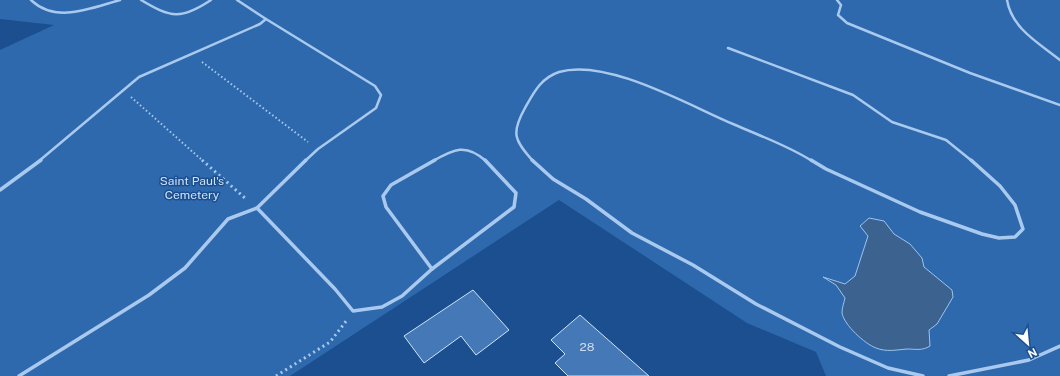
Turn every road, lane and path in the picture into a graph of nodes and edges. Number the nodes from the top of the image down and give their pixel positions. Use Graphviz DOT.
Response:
graph roads {
  1 [pos="31,0"];
  2 [pos="120,0"];
  3 [pos="141,0"];
  4 [pos="211,0"];
  5 [pos="236,0"];
  6 [pos="837,0"];
  7 [pos="1006,0"];
  8 [pos="266,19"];
  9 [pos="728,48"];
  10 [pos="192,54"];
  11 [pos="1060,60"];
  12 [pos="123,90"];
  13 [pos="1060,105"];
  14 [pos="318,149"];
  15 [pos="0,190"];
  16 [pos="257,208"];
  17 [pos="432,269"];
  18 [pos="353,312"];
  19 [pos="1060,346"];
  20 [pos="19,376"];
  21 [pos="276,376"];
  22 [pos="923,376"];
  23 [pos="949,376"];
  1 -- 2 [label="lane"];
  3 -- 4 [label="lane"];
  5 -- 8 [label="lane"];
  6 -- 13 [label="lane"];
  7 -- 11 [label="lane"];
  8 -- 10 [label="lane"];
  8 -- 14 [label="lane"];
  9 -- 22 [label="lane"];
  10 -- 12 [label="lane"];
  10 -- 14 [label="path"];
  12 -- 15 [label="lane"];
  12 -- 16 [label="path"];
  14 -- 16 [label="lane"];
  16 -- 18 [label="lane"];
  16 -- 20 [label="lane"];
  17 -- 17 [label="lane"];
  17 -- 18 [label="lane"];
  18 -- 21 [label="path"];
  19 -- 23 [label="lane"];
}
